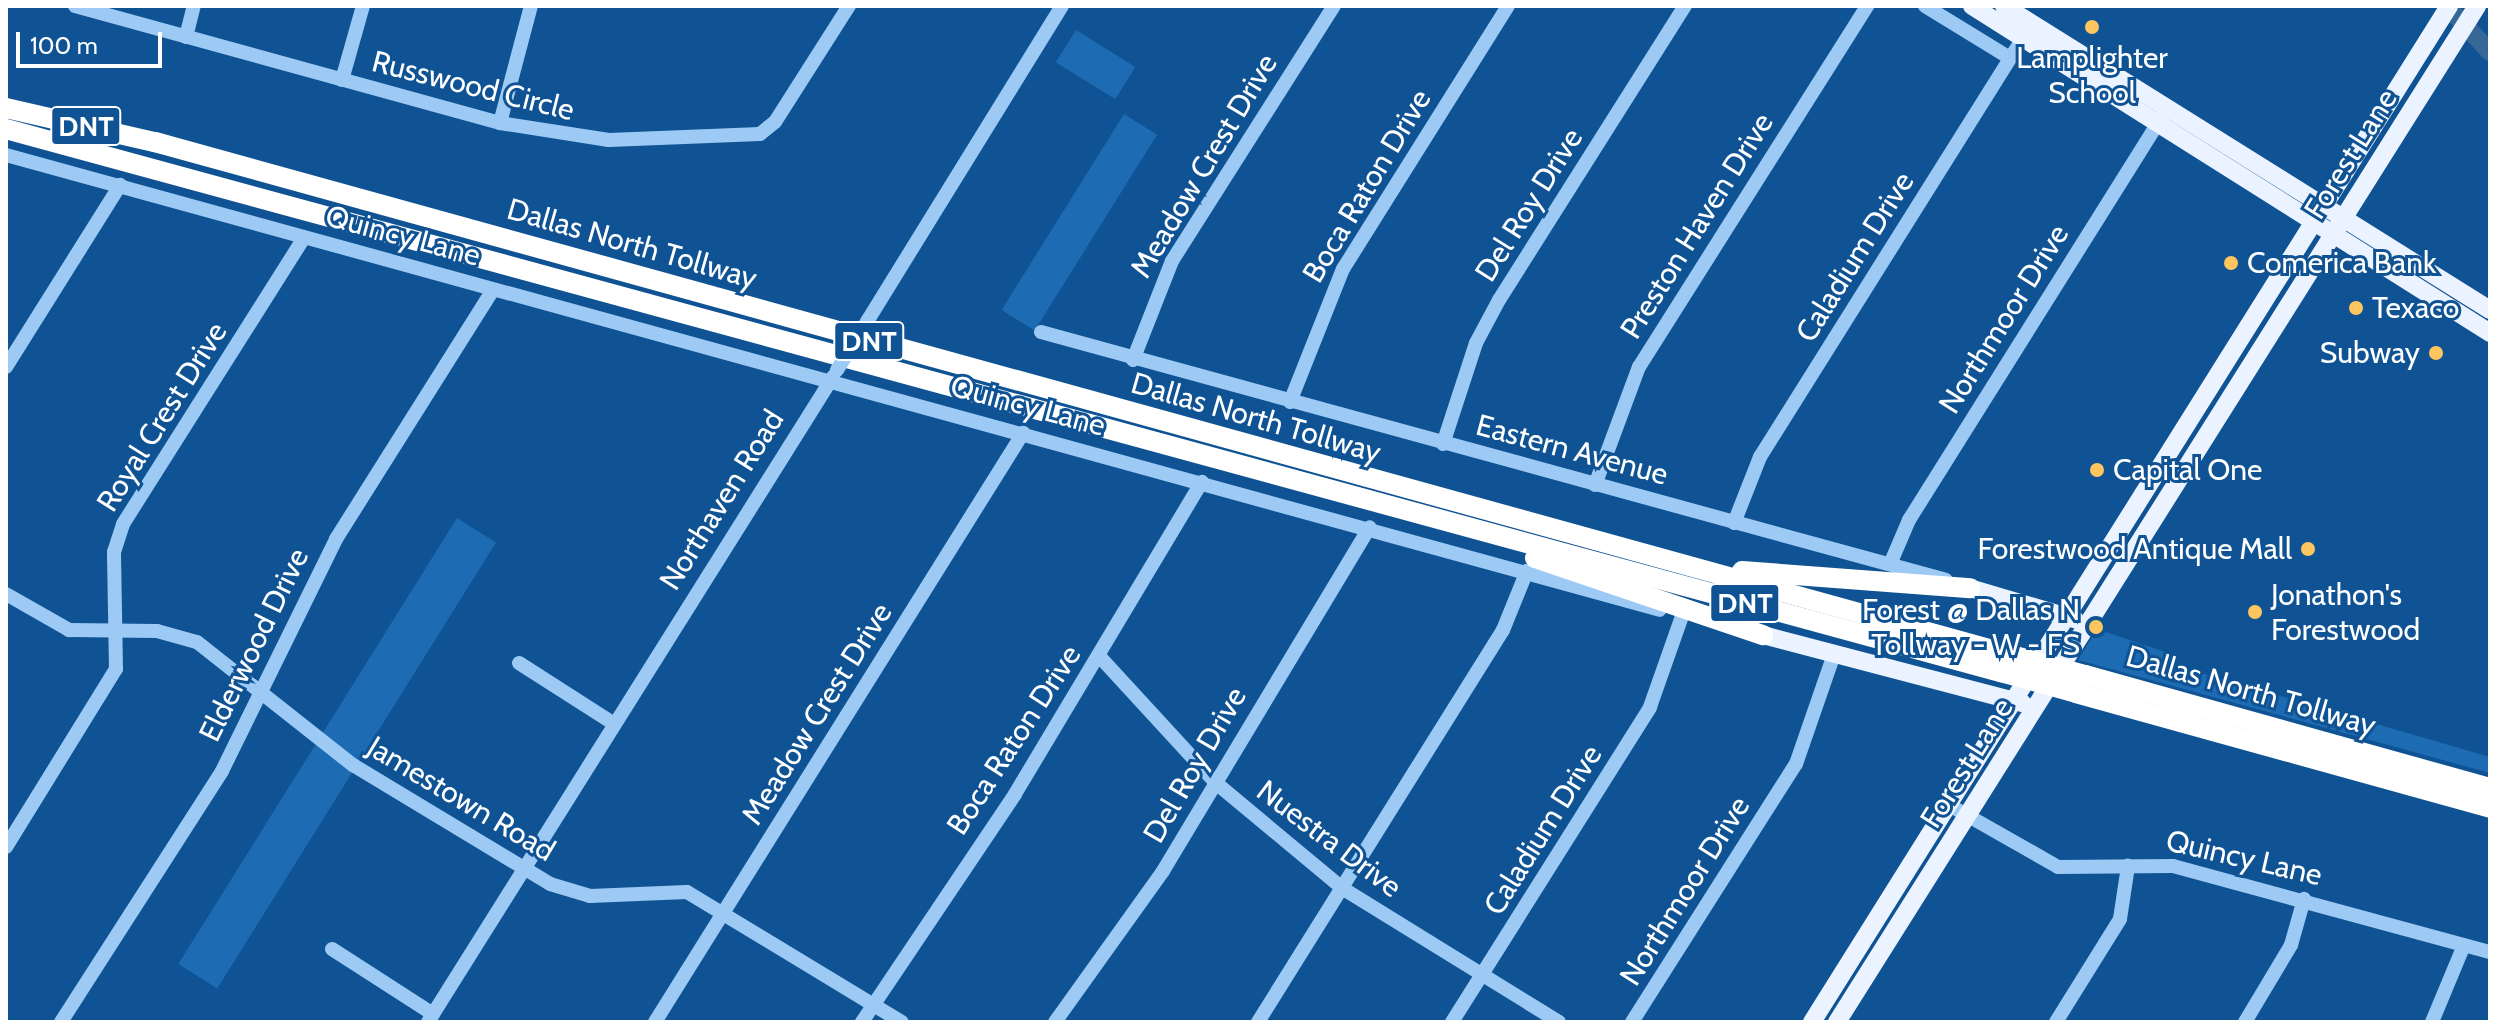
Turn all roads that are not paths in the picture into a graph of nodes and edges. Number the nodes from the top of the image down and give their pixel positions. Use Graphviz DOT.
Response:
graph roads {
  1 [pos="75,6"];
  2 [pos="194,6"];
  3 [pos="363,6"];
  4 [pos="531,6"];
  5 [pos="849,6"];
  6 [pos="1062,6"];
  7 [pos="1334,6"];
  8 [pos="1508,6"];
  9 [pos="1685,6"];
  10 [pos="1867,6"];
  11 [pos="1925,6"];
  12 [pos="1972,6"];
  13 [pos="2004,6"];
  14 [pos="2477,6"];
  15 [pos="2445,13"];
  16 [pos="2027,31"];
  17 [pos="186,37"];
  18 [pos="2010,58"];
  19 [pos="342,80"];
  20 [pos="2162,116"];
  21 [pos="9,119"];
  22 [pos="500,123"];
  23 [pos="6,155"];
  24 [pos="120,185"];
  25 [pos="2324,206"];
  26 [pos="2343,217"];
  27 [pos="2314,223"];
  28 [pos="2333,234"];
  29 [pos="304,238"];
  30 [pos="2450,285"];
  31 [pos="493,290"];
  32 [pos="2440,302"];
  33 [pos="2261,307"];
  34 [pos="2490,310"];
  35 [pos="1041,332"];
  36 [pos="2490,333"];
  37 [pos="1133,360"];
  38 [pos="6,367"];
  39 [pos="2248,370"];
  40 [pos="833,377"];
  41 [pos="2202,400"];
  42 [pos="1290,402"];
  43 [pos="2221,412"];
  44 [pos="1023,433"];
  45 [pos="1443,444"];
  46 [pos="1202,482"];
  47 [pos="1595,485"];
  48 [pos="1734,523"];
  49 [pos="1370,527"];
  50 [pos="1490,534"];
  51 [pos="1891,562"];
  52 [pos="1671,563"];
  53 [pos="1527,571"];
  54 [pos="1970,588"];
  55 [pos="6,594"];
  56 [pos="2067,615"];
  57 [pos="1682,616"];
  58 [pos="2086,627"];
  59 [pos="117,632"];
  60 [pos="1763,635"];
  61 [pos="1834,654"];
  62 [pos="1100,657"];
  63 [pos="519,663"];
  64 [pos="2006,664"];
  65 [pos="2081,684"];
  66 [pos="261,688"];
  67 [pos="1975,693"];
  68 [pos="2012,701"];
  69 [pos="2036,705"];
  70 [pos="613,723"];
  71 [pos="1990,737"];
  72 [pos="1216,783"];
  73 [pos="2490,788"];
  74 [pos="1949,805"];
  75 [pos="2490,808"];
  76 [pos="1967,817"];
  77 [pos="6,847"];
  78 [pos="2128,866"];
  79 [pos="523,869"];
  80 [pos="1342,888"];
  81 [pos="2304,899"];
  82 [pos="725,910"];
  83 [pos="1876,920"];
  84 [pos="1894,931"];
  85 [pos="2464,945"];
  86 [pos="332,949"];
  87 [pos="2490,952"];
  88 [pos="1482,976"];
  89 [pos="874,1002"];
  90 [pos="430,1018"];
  91 [pos="61,1022"];
  92 [pos="655,1022"];
  93 [pos="862,1022"];
  94 [pos="902,1022"];
  95 [pos="1055,1022"];
  96 [pos="1258,1022"];
  97 [pos="1452,1022"];
  98 [pos="1559,1022"];
  99 [pos="1632,1022"];
  100 [pos="1812,1022"];
  101 [pos="1837,1022"];
  102 [pos="2056,1022"];
  103 [pos="2245,1022"];
  104 [pos="2432,1022"];
  1 -- 17 [label="street, Russwood Circle"];
  2 -- 17 [label="street"];
  3 -- 19 [label="street"];
  4 -- 22 [label="street"];
  5 -- 22 [label="street, Russwood Circle"];
  6 -- 40 [label="street, Northaven Road, bridge"];
  7 -- 37 [label="street, Meadow Crest Drive"];
  8 -- 42 [label="street, Boca Raton Drive"];
  9 -- 45 [label="street, Del Roy Drive"];
  10 -- 47 [label="street, Preston Haven Drive"];
  11 -- 18 [label="street"];
  12 -- 16 [label="main road"];
  13 -- 16 [label="main road"];
  14 -- 26 [label="main road, Forest Lane"];
  15 -- 25 [label="main road, Forest Lane"];
  16 -- 18 [label="street, Caladium Drive"];
  16 -- 20 [label="main road"];
  17 -- 19 [label="street, Russwood Circle"];
  18 -- 48 [label="street, Caladium Drive"];
  19 -- 22 [label="street, Russwood Circle"];
  20 -- 25 [label="main road"];
  20 -- 27 [label="main road"];
  20 -- 51 [label="street, Northmoor Drive"];
  21 -- 50 [label="highway, Dallas North Tollway / DNT"];
  21 -- 52 [label="highway, Dallas North Tollway / DNT"];
  23 -- 24 [label="street, Quincy Lane"];
  24 -- 29 [label="street, Quincy Lane"];
  24 -- 38 [label="street"];
  25 -- 26 [label="main road"];
  25 -- 27 [label="main road, Forest Lane"];
  26 -- 28 [label="main road, Forest Lane"];
  26 -- 30 [label="main road"];
  27 -- 28 [label="main road"];
  27 -- 33 [label="main road, Forest Lane"];
  28 -- 32 [label="main road"];
  28 -- 39 [label="main road, Forest Lane"];
  29 -- 31 [label="street, Quincy Lane"];
  29 -- 59 [label="street, Royal Crest Drive"];
  30 -- 32 [label="main road"];
  30 -- 34 [label="main road"];
  31 -- 40 [label="street, Quincy Lane"];
  31 -- 66 [label="street, Elderwood Drive"];
  32 -- 36 [label="main road"];
  33 -- 39 [label="main road"];
  33 -- 41 [label="main road, Forest Lane"];
  35 -- 37 [label="street, Eastern Avenue"];
  37 -- 42 [label="street, Eastern Avenue"];
  39 -- 43 [label="main road, Forest Lane"];
  40 -- 44 [label="street, Quincy Lane"];
  40 -- 70 [label="street, Northaven Road"];
  41 -- 43 [label="main road"];
  41 -- 56 [label="main road, Forest Lane"];
  42 -- 45 [label="street, Eastern Avenue"];
  43 -- 58 [label="main road, Forest Lane"];
  44 -- 46 [label="street, Quincy Lane"];
  44 -- 82 [label="street, Meadow Crest Drive"];
  45 -- 47 [label="street, Eastern Avenue"];
  46 -- 49 [label="street, Quincy Lane"];
  46 -- 62 [label="street, Boca Raton Drive"];
  47 -- 48 [label="street, Eastern Avenue"];
  48 -- 51 [label="street, Eastern Avenue"];
  49 -- 53 [label="street, Quincy Lane"];
  49 -- 72 [label="street, Del Roy Drive"];
  50 -- 60 [label="highway"];
  50 -- 64 [label="highway, Dallas North Tollway / DNT"];
  51 -- 54 [label="street, Eastern Avenue"];
  52 -- 54 [label="highway"];
  52 -- 64 [label="highway, Dallas North Tollway / DNT"];
  53 -- 57 [label="street, Quincy Lane"];
  53 -- 80 [label="street"];
  54 -- 56 [label="main road, Eastern Avenue"];
  55 -- 59 [label="street, Jamestown Road"];
  56 -- 58 [label="main road, Eastern Avenue"];
  56 -- 68 [label="main road, Forest Lane"];
  57 -- 60 [label="street, Quincy Lane"];
  57 -- 88 [label="street, Caladium Drive"];
  58 -- 69 [label="main road, Forest Lane"];
  59 -- 66 [label="street, Jamestown Road"];
  59 -- 77 [label="street, Royal Crest Drive"];
  60 -- 61 [label="main road, Quincy Lane"];
  61 -- 67 [label="main road, Quincy Lane"];
  61 -- 99 [label="street, Northmoor Drive"];
  62 -- 72 [label="street, Nuestra Drive"];
  62 -- 89 [label="street, Boca Raton Drive"];
  63 -- 70 [label="street"];
  64 -- 65 [label="highway, Dallas North Tollway / DNT, bridge"];
  65 -- 73 [label="highway, Dallas North Tollway / DNT"];
  65 -- 75 [label="highway, Dallas North Tollway / DNT"];
  66 -- 79 [label="street, Jamestown Road"];
  66 -- 91 [label="street, Elderwood Drive"];
  67 -- 68 [label="main road, Quincy Lane"];
  67 -- 71 [label="main road"];
  68 -- 69 [label="main road, Quincy Lane"];
  68 -- 71 [label="main road, Forest Lane"];
  69 -- 76 [label="main road, Forest Lane"];
  70 -- 79 [label="street, Northaven Road"];
  71 -- 74 [label="main road, Forest Lane"];
  72 -- 80 [label="street, Nuestra Drive"];
  72 -- 95 [label="street, Del Roy Drive"];
  74 -- 76 [label="street, Quincy Lane"];
  74 -- 83 [label="main road, Forest Lane"];
  76 -- 78 [label="street, Quincy Lane"];
  76 -- 84 [label="main road, Forest Lane"];
  78 -- 81 [label="street, Quincy Lane"];
  78 -- 102 [label="street"];
  79 -- 82 [label="street, Jamestown Road"];
  79 -- 90 [label="street, Northaven Road"];
  80 -- 88 [label="street, Nuestra Drive"];
  80 -- 96 [label="street"];
  81 -- 85 [label="street, Quincy Lane"];
  81 -- 103 [label="street"];
  82 -- 89 [label="street, Jamestown Road"];
  82 -- 92 [label="street, Meadow Crest Drive"];
  83 -- 84 [label="main road"];
  83 -- 100 [label="main road, Forest Lane"];
  84 -- 101 [label="main road, Forest Lane"];
  85 -- 87 [label="street, Quincy Lane"];
  85 -- 104 [label="street"];
  86 -- 90 [label="street"];
  88 -- 97 [label="street, Caladium Drive"];
  88 -- 98 [label="street, Nuestra Drive"];
  89 -- 93 [label="street, Boca Raton Drive"];
  89 -- 94 [label="street, Jamestown Road"];
}
